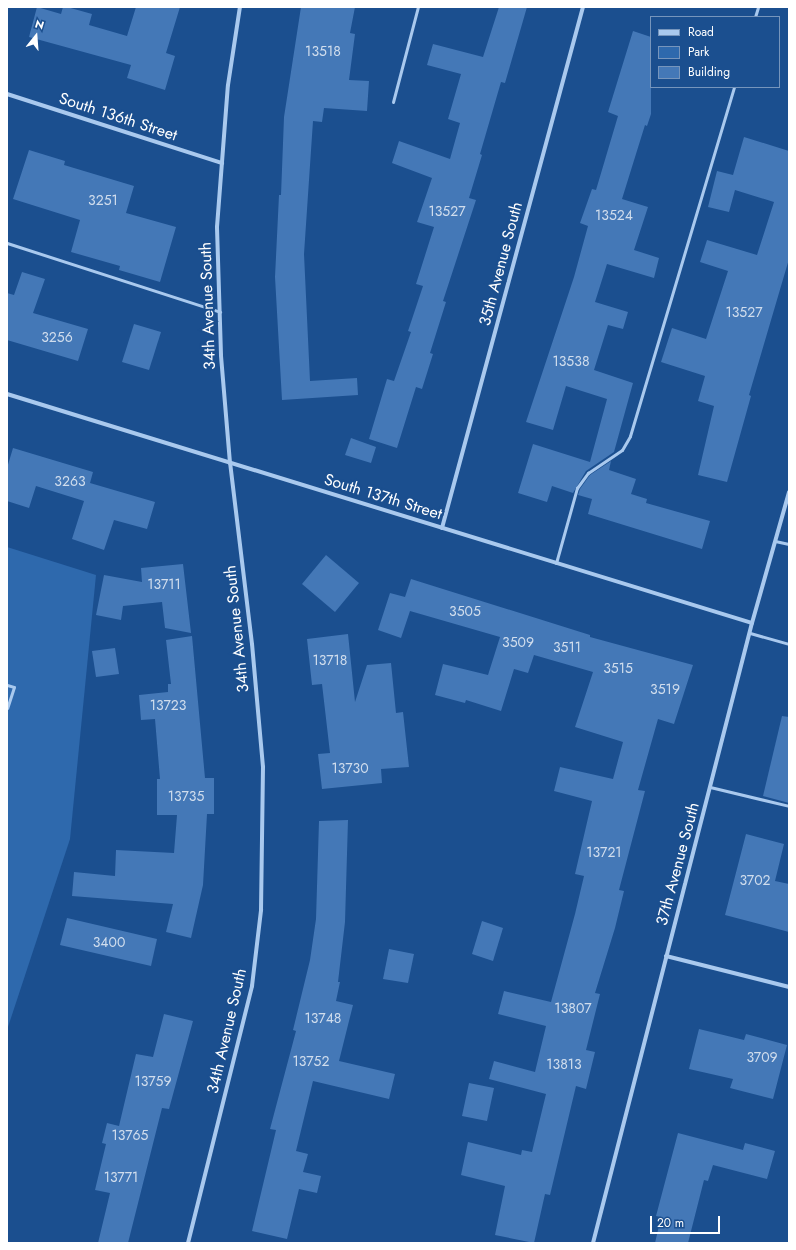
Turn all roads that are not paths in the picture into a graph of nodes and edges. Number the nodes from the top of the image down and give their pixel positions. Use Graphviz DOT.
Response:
graph roads {
  1 [pos="240,7"];
  2 [pos="418,7"];
  3 [pos="583,7"];
  4 [pos="734,88"];
  5 [pos="7,94"];
  6 [pos="393,102"];
  7 [pos="222,164"];
  8 [pos="7,243"];
  9 [pos="220,312"];
  10 [pos="7,394"];
  11 [pos="230,464"];
  12 [pos="789,492"];
  13 [pos="442,528"];
  14 [pos="775,541"];
  15 [pos="789,544"];
  16 [pos="556,563"];
  17 [pos="752,623"];
  18 [pos="750,633"];
  19 [pos="789,644"];
  20 [pos="7,685"];
  21 [pos="7,708"];
  22 [pos="710,787"];
  23 [pos="789,806"];
  24 [pos="666,956"];
  25 [pos="789,987"];
  26 [pos="188,1243"];
  27 [pos="594,1243"];
  1 -- 7 [label="street, 34th Avenue South"];
  2 -- 6 [label="lane"];
  3 -- 13 [label="street, 35th Avenue South"];
  4 -- 16 [label="lane"];
  5 -- 7 [label="street, South 136th Street"];
  7 -- 9 [label="street, 34th Avenue South"];
  8 -- 9 [label="lane"];
  9 -- 11 [label="street, 34th Avenue South"];
  10 -- 11 [label="street, South 137th Street"];
  11 -- 13 [label="street, South 137th Street"];
  11 -- 26 [label="street, 34th Avenue South"];
  12 -- 14 [label="street, 37th Avenue South"];
  13 -- 16 [label="street, South 137th Street"];
  14 -- 15 [label="lane"];
  14 -- 17 [label="street, 37th Avenue South"];
  16 -- 17 [label="street, South 137th Street"];
  17 -- 18 [label="street, 37th Avenue South"];
  18 -- 19 [label="lane"];
  18 -- 22 [label="street, 37th Avenue South"];
  20 -- 21 [label="lane"];
  22 -- 23 [label="lane"];
  22 -- 24 [label="street, 37th Avenue South"];
  24 -- 25 [label="street"];
  24 -- 27 [label="street, 37th Avenue South"];
}
